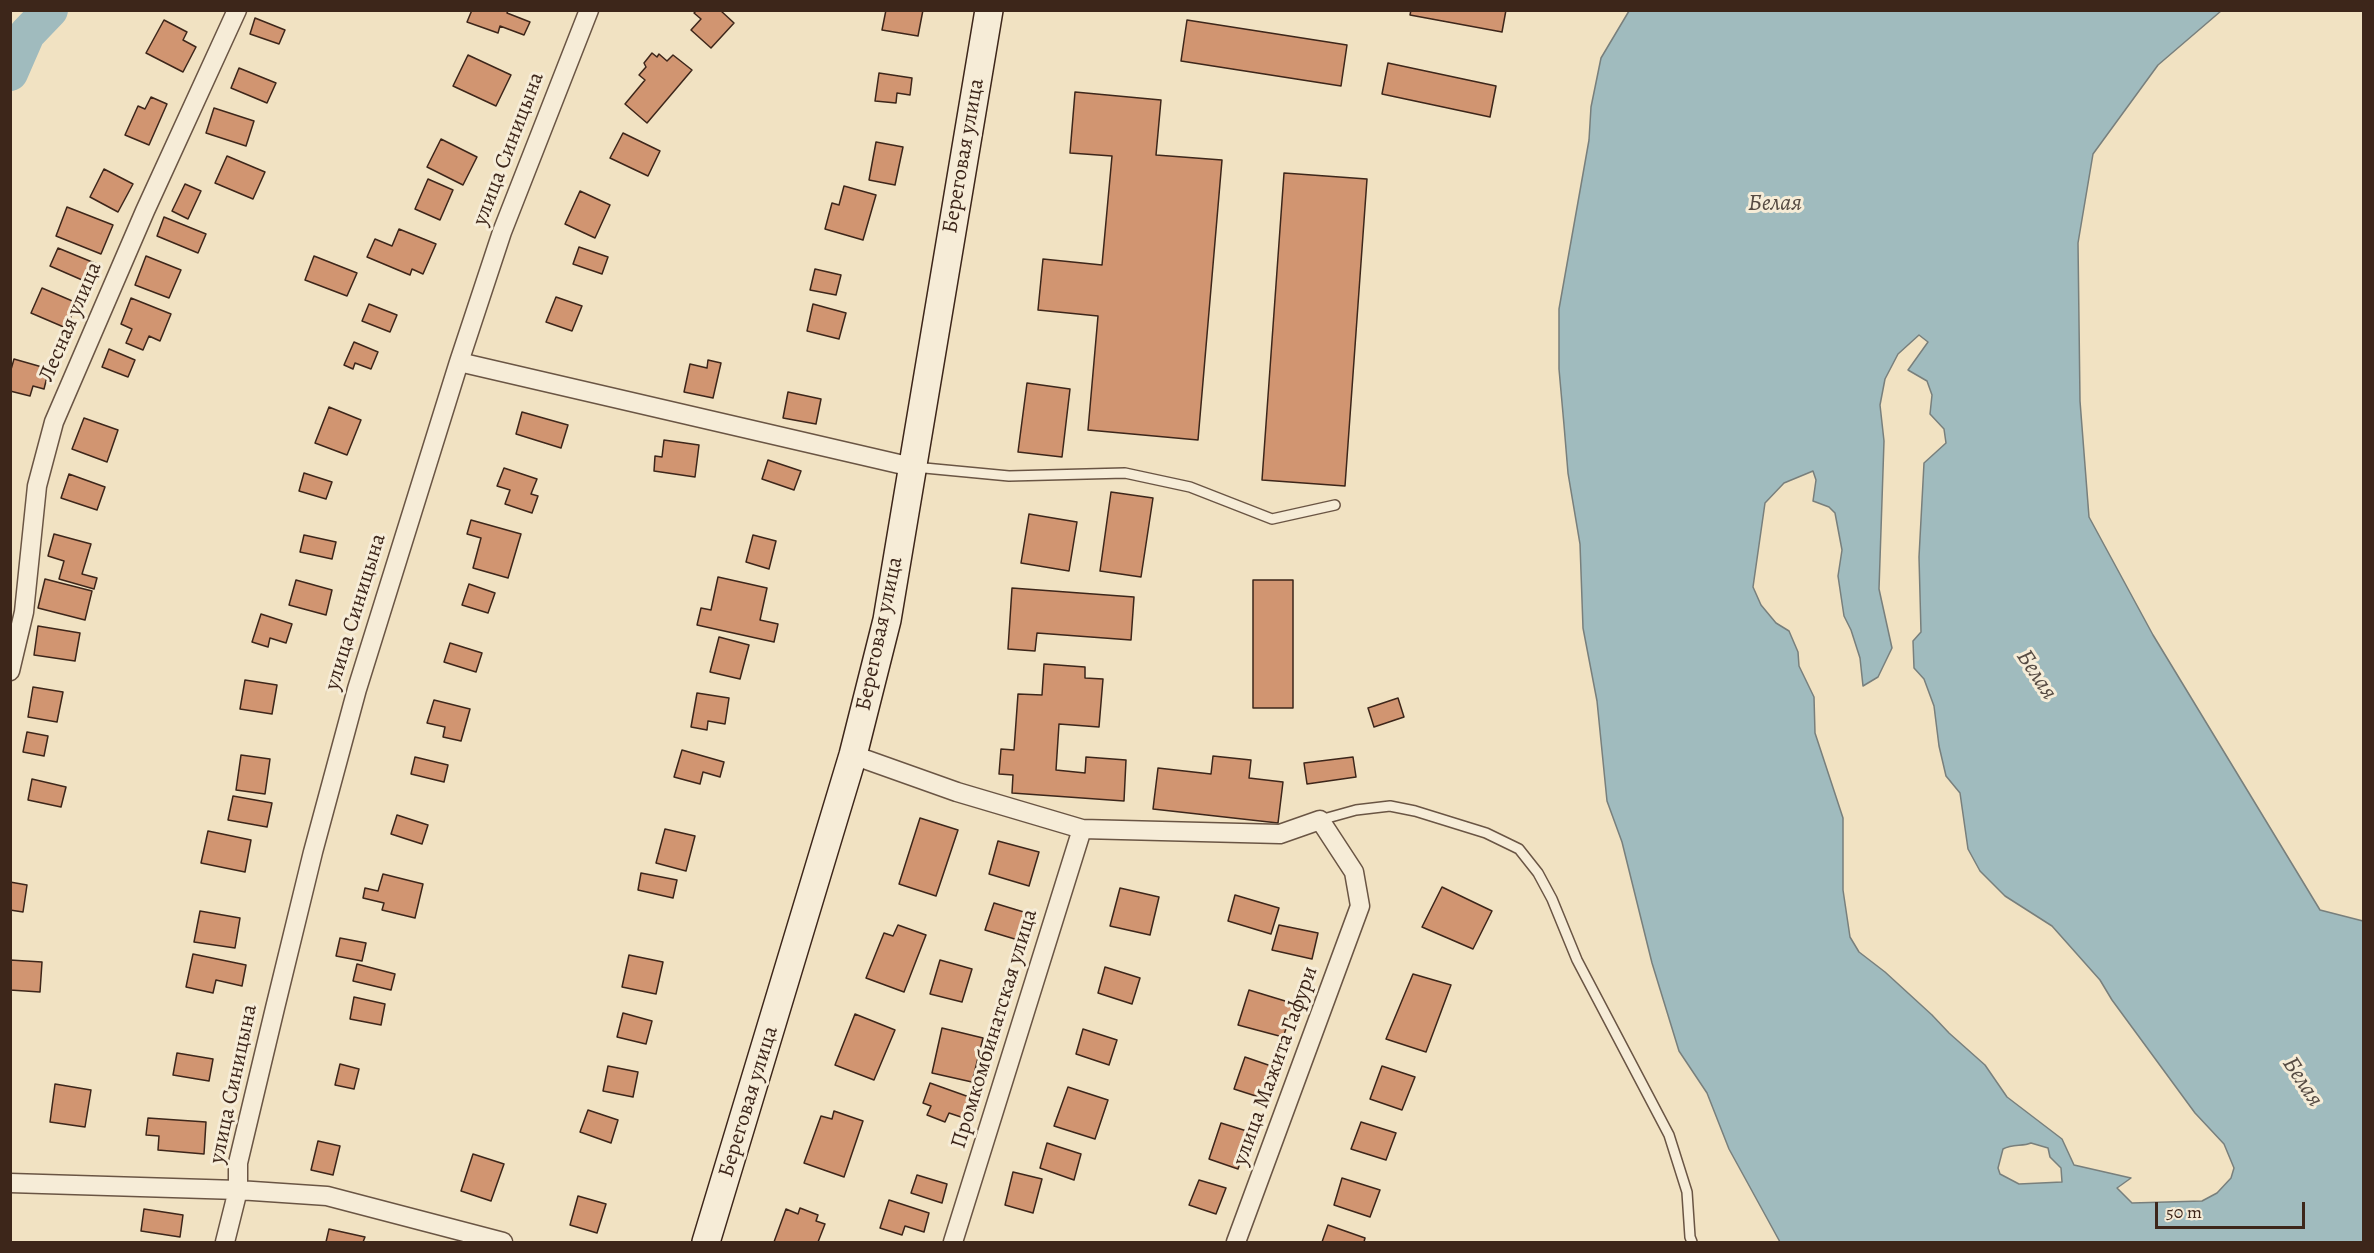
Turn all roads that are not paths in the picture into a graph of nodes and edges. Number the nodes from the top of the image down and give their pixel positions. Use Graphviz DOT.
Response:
graph roads {
  1 [pos="237,10"];
  2 [pos="589,10"];
  3 [pos="989,10"];
  4 [pos="459,362"];
  5 [pos="912,467"];
  6 [pos="1335,505"];
  7 [pos="10,671"];
  8 [pos="853,755"];
  9 [pos="1320,820"];
  10 [pos="1082,829"];
  11 [pos="10,1183"];
  12 [pos="238,1190"];
  13 [pos="225,1242"];
  14 [pos="503,1242"];
  15 [pos="706,1242"];
  16 [pos="953,1242"];
  17 [pos="1236,1242"];
  18 [pos="1692,1242"];
  1 -- 7 [label="street, Лесная улица"];
  2 -- 4 [label="street, улица Синицына"];
  3 -- 5 [label="main road, Береговая улица"];
  4 -- 5 [label="street"];
  4 -- 12 [label="street, улица Синицына"];
  5 -- 6 [label="lane"];
  5 -- 8 [label="main road, Береговая улица"];
  8 -- 10 [label="street"];
  8 -- 15 [label="main road, Береговая улица"];
  9 -- 10 [label="street"];
  9 -- 17 [label="street, улица Мажита Гафури"];
  9 -- 18 [label="lane"];
  10 -- 16 [label="street, Промкомбинатская улица"];
  11 -- 12 [label="street"];
  12 -- 13 [label="street, улица Синицына"];
  12 -- 14 [label="street"];
}
